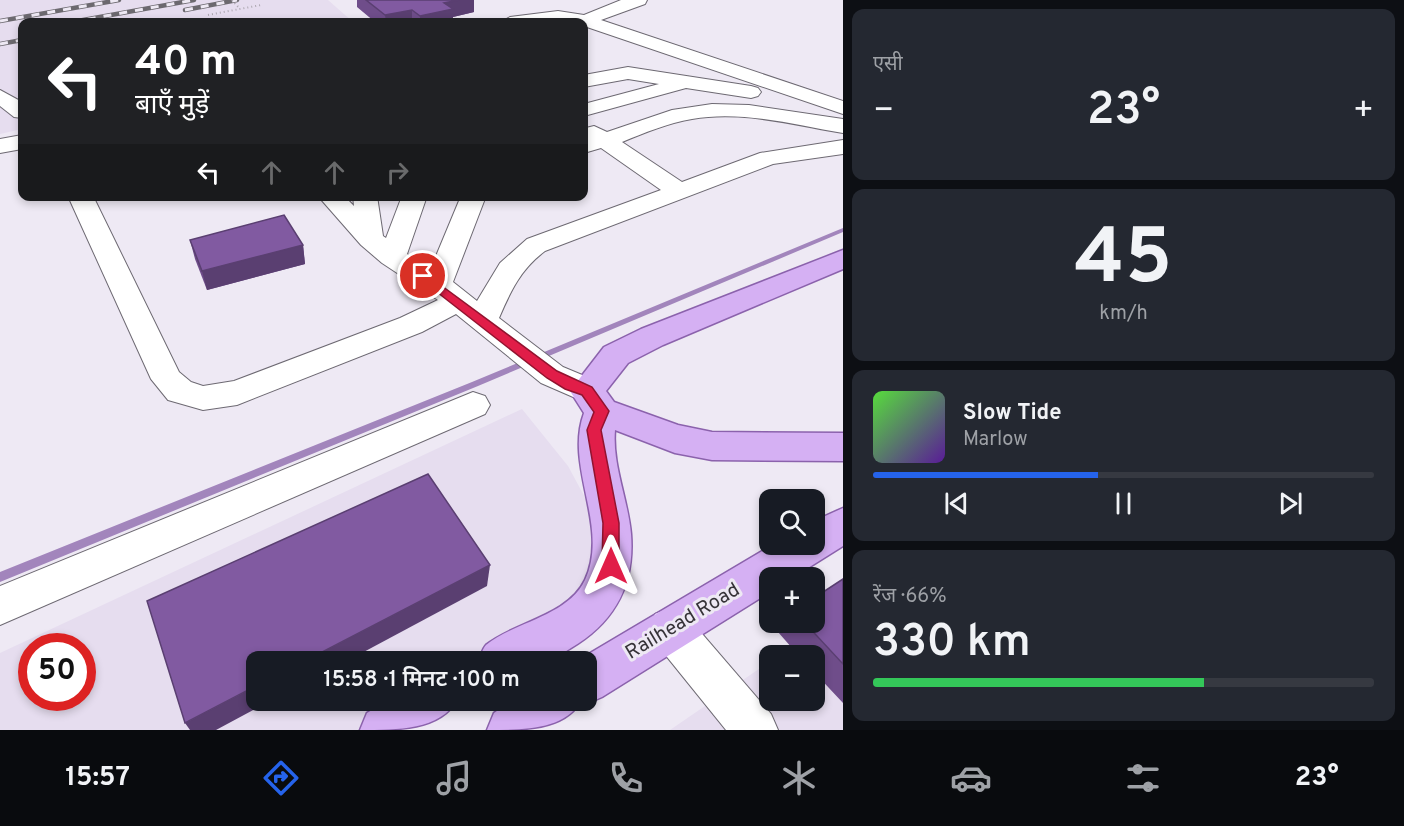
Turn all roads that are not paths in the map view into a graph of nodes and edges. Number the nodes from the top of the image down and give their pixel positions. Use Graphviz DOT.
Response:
graph roads {
  1 [pos="632,1"];
  2 [pos="542,18"];
  3 [pos="569,18"];
  4 [pos="588,20"];
  5 [pos="588,22"];
  6 [pos="588,80"];
  7 [pos="689,82"];
  8 [pos="0,96"];
  9 [pos="839,106"];
  10 [pos="18,109"];
  11 [pos="588,109"];
  12 [pos="843,126"];
  13 [pos="18,143"];
  14 [pos="594,143"];
  15 [pos="0,146"];
  16 [pos="843,147"];
  17 [pos="677,190"];
  18 [pos="83,201"];
  19 [pos="335,201"];
  20 [pos="366,201"];
  21 [pos="413,201"];
  22 [pos="473,201"];
  23 [pos="370,239"];
  24 [pos="392,257"];
  25 [pos="843,259"];
  26 [pos="448,293"];
  27 [pos="487,323"];
  28 [pos="594,401"];
  29 [pos="473,405"];
  30 [pos="843,447"];
  31 [pos="843,525"];
  32 [pos="825,536"];
  33 [pos="793,555"];
  34 [pos="0,606"];
  35 [pos="670,628"];
  36 [pos="520,651"];
  37 [pos="597,674"];
  38 [pos="416,711"];
  39 [pos="540,711"];
  40 [pos="384,730"];
  41 [pos="511,730"];
  42 [pos="755,730"];
  1 -- 4 [label="street"];
  2 -- 3 [label="street"];
  5 -- 9 [label="street"];
  6 -- 7 [label="street"];
  7 -- 9 [label="street"];
  7 -- 11 [label="street"];
  8 -- 10 [label="street"];
  12 -- 14 [label="street"];
  13 -- 15 [label="street"];
  14 -- 17 [label="street"];
  16 -- 17 [label="street"];
  17 -- 27 [label="street"];
  18 -- 26 [label="street"];
  19 -- 23 [label="street"];
  20 -- 23 [label="street"];
  21 -- 24 [label="street"];
  22 -- 26 [label="street"];
  23 -- 24 [label="street"];
  24 -- 26 [label="street"];
  25 -- 28 [label="main road"];
  26 -- 27 [label="street"];
  27 -- 28 [label="street"];
  28 -- 30 [label="main road"];
  28 -- 36 [label="main road"];
  29 -- 34 [label="street"];
  31 -- 32 [label="main road, Railhead Road"];
  33 -- 35 [label="main road, Railhead Road"];
  35 -- 37 [label="main road, Railhead Road"];
  35 -- 42 [label="street"];
  38 -- 40 [label="main road"];
  39 -- 41 [label="main road"];
}
